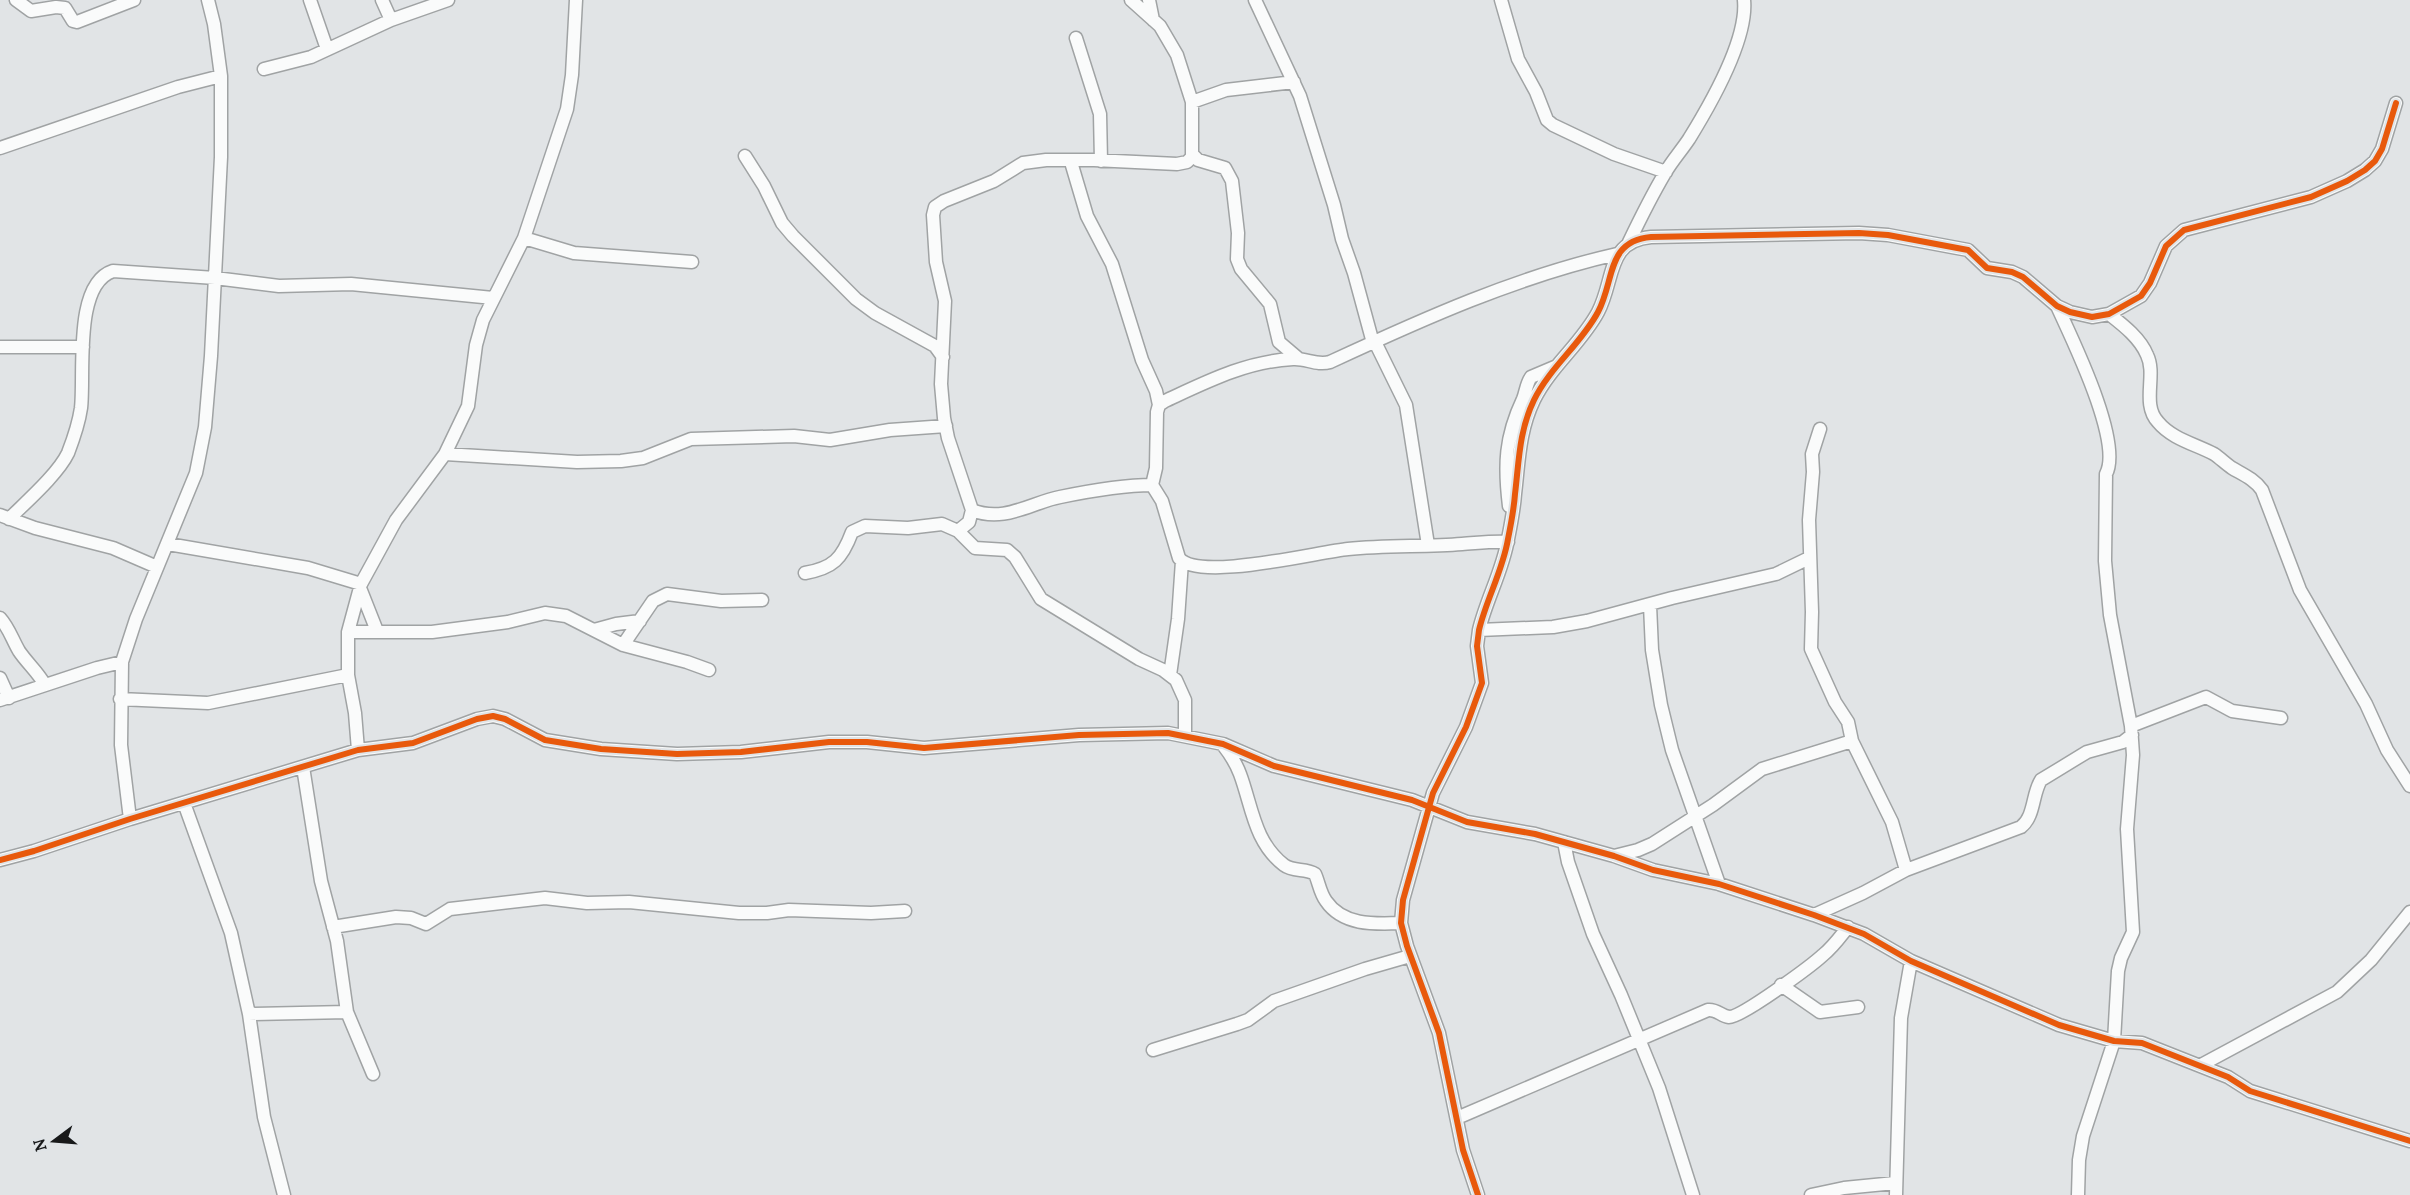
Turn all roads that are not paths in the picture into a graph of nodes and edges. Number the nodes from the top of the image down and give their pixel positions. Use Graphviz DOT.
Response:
graph roads {
  1 [pos="16,0"];
  2 [pos="134,0"];
  3 [pos="207,0"];
  4 [pos="310,0"];
  5 [pos="382,0"];
  6 [pos="448,0"];
  7 [pos="576,0"];
  8 [pos="1131,0"];
  9 [pos="1149,0"];
  10 [pos="1255,0"];
  11 [pos="1501,0"];
  12 [pos="1744,0"];
  13 [pos="391,20"];
  14 [pos="1153,20"];
  15 [pos="1076,38"];
  16 [pos="327,49"];
  17 [pos="264,69"];
  18 [pos="221,76"];
  19 [pos="1294,82"];
  20 [pos="1192,102"];
  21 [pos="2396,103"];
  22 [pos="0,148"];
  23 [pos="745,156"];
  24 [pos="1193,156"];
  25 [pos="1101,161"];
  26 [pos="1071,162"];
  27 [pos="1666,172"];
  28 [pos="524,238"];
  29 [pos="1629,242"];
  30 [pos="1617,254"];
  31 [pos="692,262"];
  32 [pos="215,278"];
  33 [pos="493,298"];
  34 [pos="2057,306"];
  35 [pos="2109,315"];
  36 [pos="1374,342"];
  37 [pos="83,346"];
  38 [pos="0,347"];
  39 [pos="944,357"];
  40 [pos="1299,359"];
  41 [pos="1159,405"];
  42 [pos="946,426"];
  43 [pos="1820,429"];
  44 [pos="445,454"];
  45 [pos="1152,485"];
  46 [pos="972,510"];
  47 [pos="5,517"];
  48 [pos="958,531"];
  49 [pos="1508,542"];
  50 [pos="168,544"];
  51 [pos="1428,545"];
  52 [pos="1809,558"];
  53 [pos="1182,561"];
  54 [pos="157,567"];
  55 [pos="805,573"];
  56 [pos="360,586"];
  57 [pos="762,600"];
  58 [pos="1650,605"];
  59 [pos="0,618"];
  60 [pos="640,621"];
  61 [pos="594,630"];
  62 [pos="1479,630"];
  63 [pos="377,631"];
  64 [pos="348,632"];
  65 [pos="623,645"];
  66 [pos="122,662"];
  67 [pos="709,670"];
  68 [pos="348,675"];
  69 [pos="1170,675"];
  70 [pos="0,678"];
  71 [pos="45,685"];
  72 [pos="5,699"];
  73 [pos="120,699"];
  74 [pos="2281,718"];
  75 [pos="2132,730"];
  76 [pos="1185,735"];
  77 [pos="1852,741"];
  78 [pos="1223,744"];
  79 [pos="358,750"];
  80 [pos="303,767"];
  81 [pos="2410,786"];
  82 [pos="184,803"];
  83 [pos="1429,806"];
  84 [pos="1695,818"];
  85 [pos="130,819"];
  86 [pos="1564,842"];
  87 [pos="1614,856"];
  88 [pos="0,860"];
  89 [pos="1906,870"];
  90 [pos="1719,884"];
  91 [pos="905,911"];
  92 [pos="2410,912"];
  93 [pos="1814,915"];
  94 [pos="1401,923"];
  95 [pos="333,927"];
  96 [pos="1848,927"];
  97 [pos="1410,956"];
  98 [pos="1911,961"];
  99 [pos="1781,985"];
  100 [pos="1858,1007"];
  101 [pos="347,1012"];
  102 [pos="249,1014"];
  103 [pos="1639,1040"];
  104 [pos="2114,1041"];
  105 [pos="1153,1050"];
  106 [pos="2201,1065"];
  107 [pos="373,1074"];
  108 [pos="1457,1118"];
  109 [pos="2410,1141"];
  110 [pos="1896,1189"];
  111 [pos="284,1195"];
  112 [pos="1478,1195"];
  113 [pos="1693,1195"];
  114 [pos="1810,1195"];
  115 [pos="2078,1195"];
  1 -- 2 [label="street"];
  3 -- 18 [label="street"];
  4 -- 16 [label="street"];
  5 -- 13 [label="street"];
  6 -- 13 [label="street"];
  7 -- 28 [label="street"];
  8 -- 14 [label="street"];
  9 -- 14 [label="street"];
  10 -- 19 [label="street"];
  11 -- 27 [label="street"];
  12 -- 27 [label="street"];
  13 -- 16 [label="street"];
  14 -- 20 [label="street"];
  15 -- 25 [label="street"];
  16 -- 17 [label="street"];
  18 -- 22 [label="street"];
  18 -- 32 [label="street"];
  19 -- 20 [label="street"];
  19 -- 36 [label="street"];
  20 -- 24 [label="street"];
  21 -- 35 [label="street"];
  23 -- 39 [label="street"];
  24 -- 25 [label="street"];
  24 -- 40 [label="street"];
  25 -- 26 [label="street"];
  26 -- 39 [label="street"];
  26 -- 41 [label="street"];
  27 -- 29 [label="street"];
  28 -- 31 [label="street"];
  28 -- 33 [label="street"];
  29 -- 30 [label="street"];
  29 -- 34 [label="street"];
  30 -- 36 [label="street"];
  30 -- 49 [label="street"];
  32 -- 33 [label="street"];
  32 -- 37 [label="street"];
  32 -- 50 [label="street"];
  33 -- 44 [label="street"];
  34 -- 35 [label="street"];
  34 -- 75 [label="street"];
  35 -- 81 [label="street"];
  36 -- 40 [label="street"];
  36 -- 51 [label="street"];
  37 -- 38 [label="street"];
  37 -- 47 [label="street"];
  39 -- 42 [label="street"];
  40 -- 41 [label="street"];
  41 -- 45 [label="street"];
  42 -- 44 [label="street"];
  42 -- 46 [label="street"];
  43 -- 52 [label="street"];
  44 -- 56 [label="street"];
  45 -- 46 [label="street"];
  45 -- 53 [label="street"];
  46 -- 48 [label="street"];
  47 -- 54 [label="street"];
  48 -- 55 [label="street"];
  48 -- 69 [label="street"];
  49 -- 51 [label="street"];
  49 -- 62 [label="street"];
  50 -- 54 [label="street"];
  50 -- 56 [label="street"];
  51 -- 53 [label="street"];
  52 -- 58 [label="street"];
  52 -- 77 [label="street"];
  53 -- 69 [label="street"];
  54 -- 66 [label="street"];
  56 -- 63 [label="street"];
  56 -- 64 [label="street"];
  57 -- 60 [label="street"];
  58 -- 62 [label="street"];
  58 -- 84 [label="street"];
  59 -- 71 [label="street"];
  60 -- 61 [label="street"];
  60 -- 65 [label="street"];
  61 -- 63 [label="street"];
  61 -- 65 [label="street"];
  62 -- 83 [label="street"];
  63 -- 64 [label="street"];
  64 -- 68 [label="street"];
  65 -- 67 [label="street"];
  66 -- 71 [label="street"];
  66 -- 73 [label="street"];
  68 -- 73 [label="street"];
  68 -- 79 [label="street"];
  69 -- 76 [label="street"];
  70 -- 72 [label="street"];
  71 -- 72 [label="street"];
  73 -- 85 [label="street"];
  74 -- 75 [label="street"];
  75 -- 89 [label="street"];
  75 -- 104 [label="street"];
  76 -- 78 [label="street"];
  76 -- 79 [label="street"];
  77 -- 84 [label="street"];
  77 -- 89 [label="street"];
  78 -- 83 [label="street"];
  78 -- 94 [label="street"];
  79 -- 80 [label="street"];
  80 -- 82 [label="street"];
  80 -- 95 [label="street"];
  82 -- 85 [label="street"];
  82 -- 102 [label="street"];
  83 -- 86 [label="street"];
  83 -- 94 [label="street"];
  84 -- 87 [label="street"];
  84 -- 90 [label="street"];
  85 -- 88 [label="street"];
  86 -- 87 [label="street"];
  86 -- 103 [label="street"];
  87 -- 90 [label="street"];
  89 -- 93 [label="street"];
  90 -- 93 [label="street"];
  91 -- 95 [label="street"];
  92 -- 106 [label="street"];
  93 -- 96 [label="street"];
  94 -- 97 [label="street"];
  95 -- 101 [label="street"];
  96 -- 98 [label="street"];
  96 -- 99 [label="street"];
  97 -- 105 [label="street"];
  97 -- 108 [label="street"];
  98 -- 104 [label="street"];
  98 -- 110 [label="street"];
  99 -- 100 [label="street"];
  99 -- 103 [label="street"];
  101 -- 102 [label="street"];
  101 -- 107 [label="street"];
  102 -- 111 [label="street"];
  103 -- 108 [label="street"];
  103 -- 113 [label="street"];
  104 -- 106 [label="street"];
  104 -- 115 [label="street"];
  106 -- 109 [label="street"];
  108 -- 112 [label="street"];
  110 -- 114 [label="street"];
}
